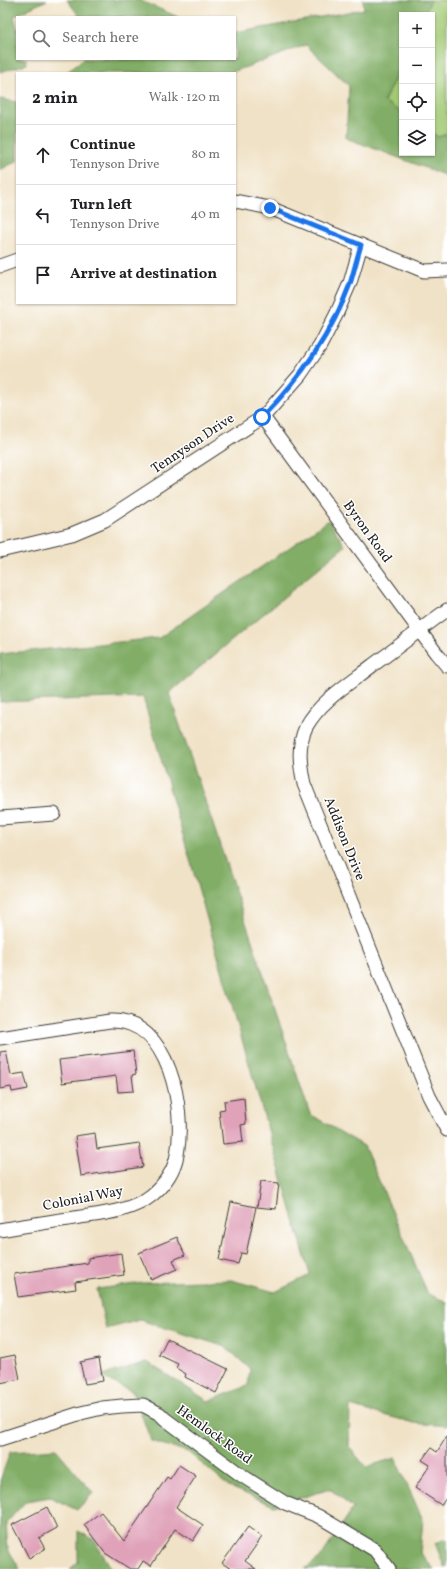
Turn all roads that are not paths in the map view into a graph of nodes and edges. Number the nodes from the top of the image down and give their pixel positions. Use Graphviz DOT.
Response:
graph roads {
  1 [pos="236,201"];
  2 [pos="361,245"];
  3 [pos="16,260"];
  4 [pos="0,266"];
  5 [pos="447,270"];
  6 [pos="262,417"];
  7 [pos="0,550"];
  8 [pos="447,610"];
  9 [pos="420,630"];
  10 [pos="447,666"];
  11 [pos="54,814"];
  12 [pos="0,818"];
  13 [pos="0,1038"];
  14 [pos="447,1130"];
  15 [pos="0,1230"];
  16 [pos="0,1439"];
  17 [pos="389,1569"];
  1 -- 2 [label="street"];
  2 -- 5 [label="street"];
  2 -- 6 [label="street, Tennyson Drive"];
  3 -- 4 [label="street"];
  6 -- 7 [label="street, Tennyson Drive"];
  6 -- 9 [label="street, Byron Road"];
  8 -- 9 [label="street, Addison Drive"];
  9 -- 10 [label="street, Byron Road"];
  9 -- 14 [label="street, Addison Drive"];
  11 -- 12 [label="street"];
  13 -- 15 [label="street, Colonial Way"];
  16 -- 17 [label="street, Hemlock Road"];
}
